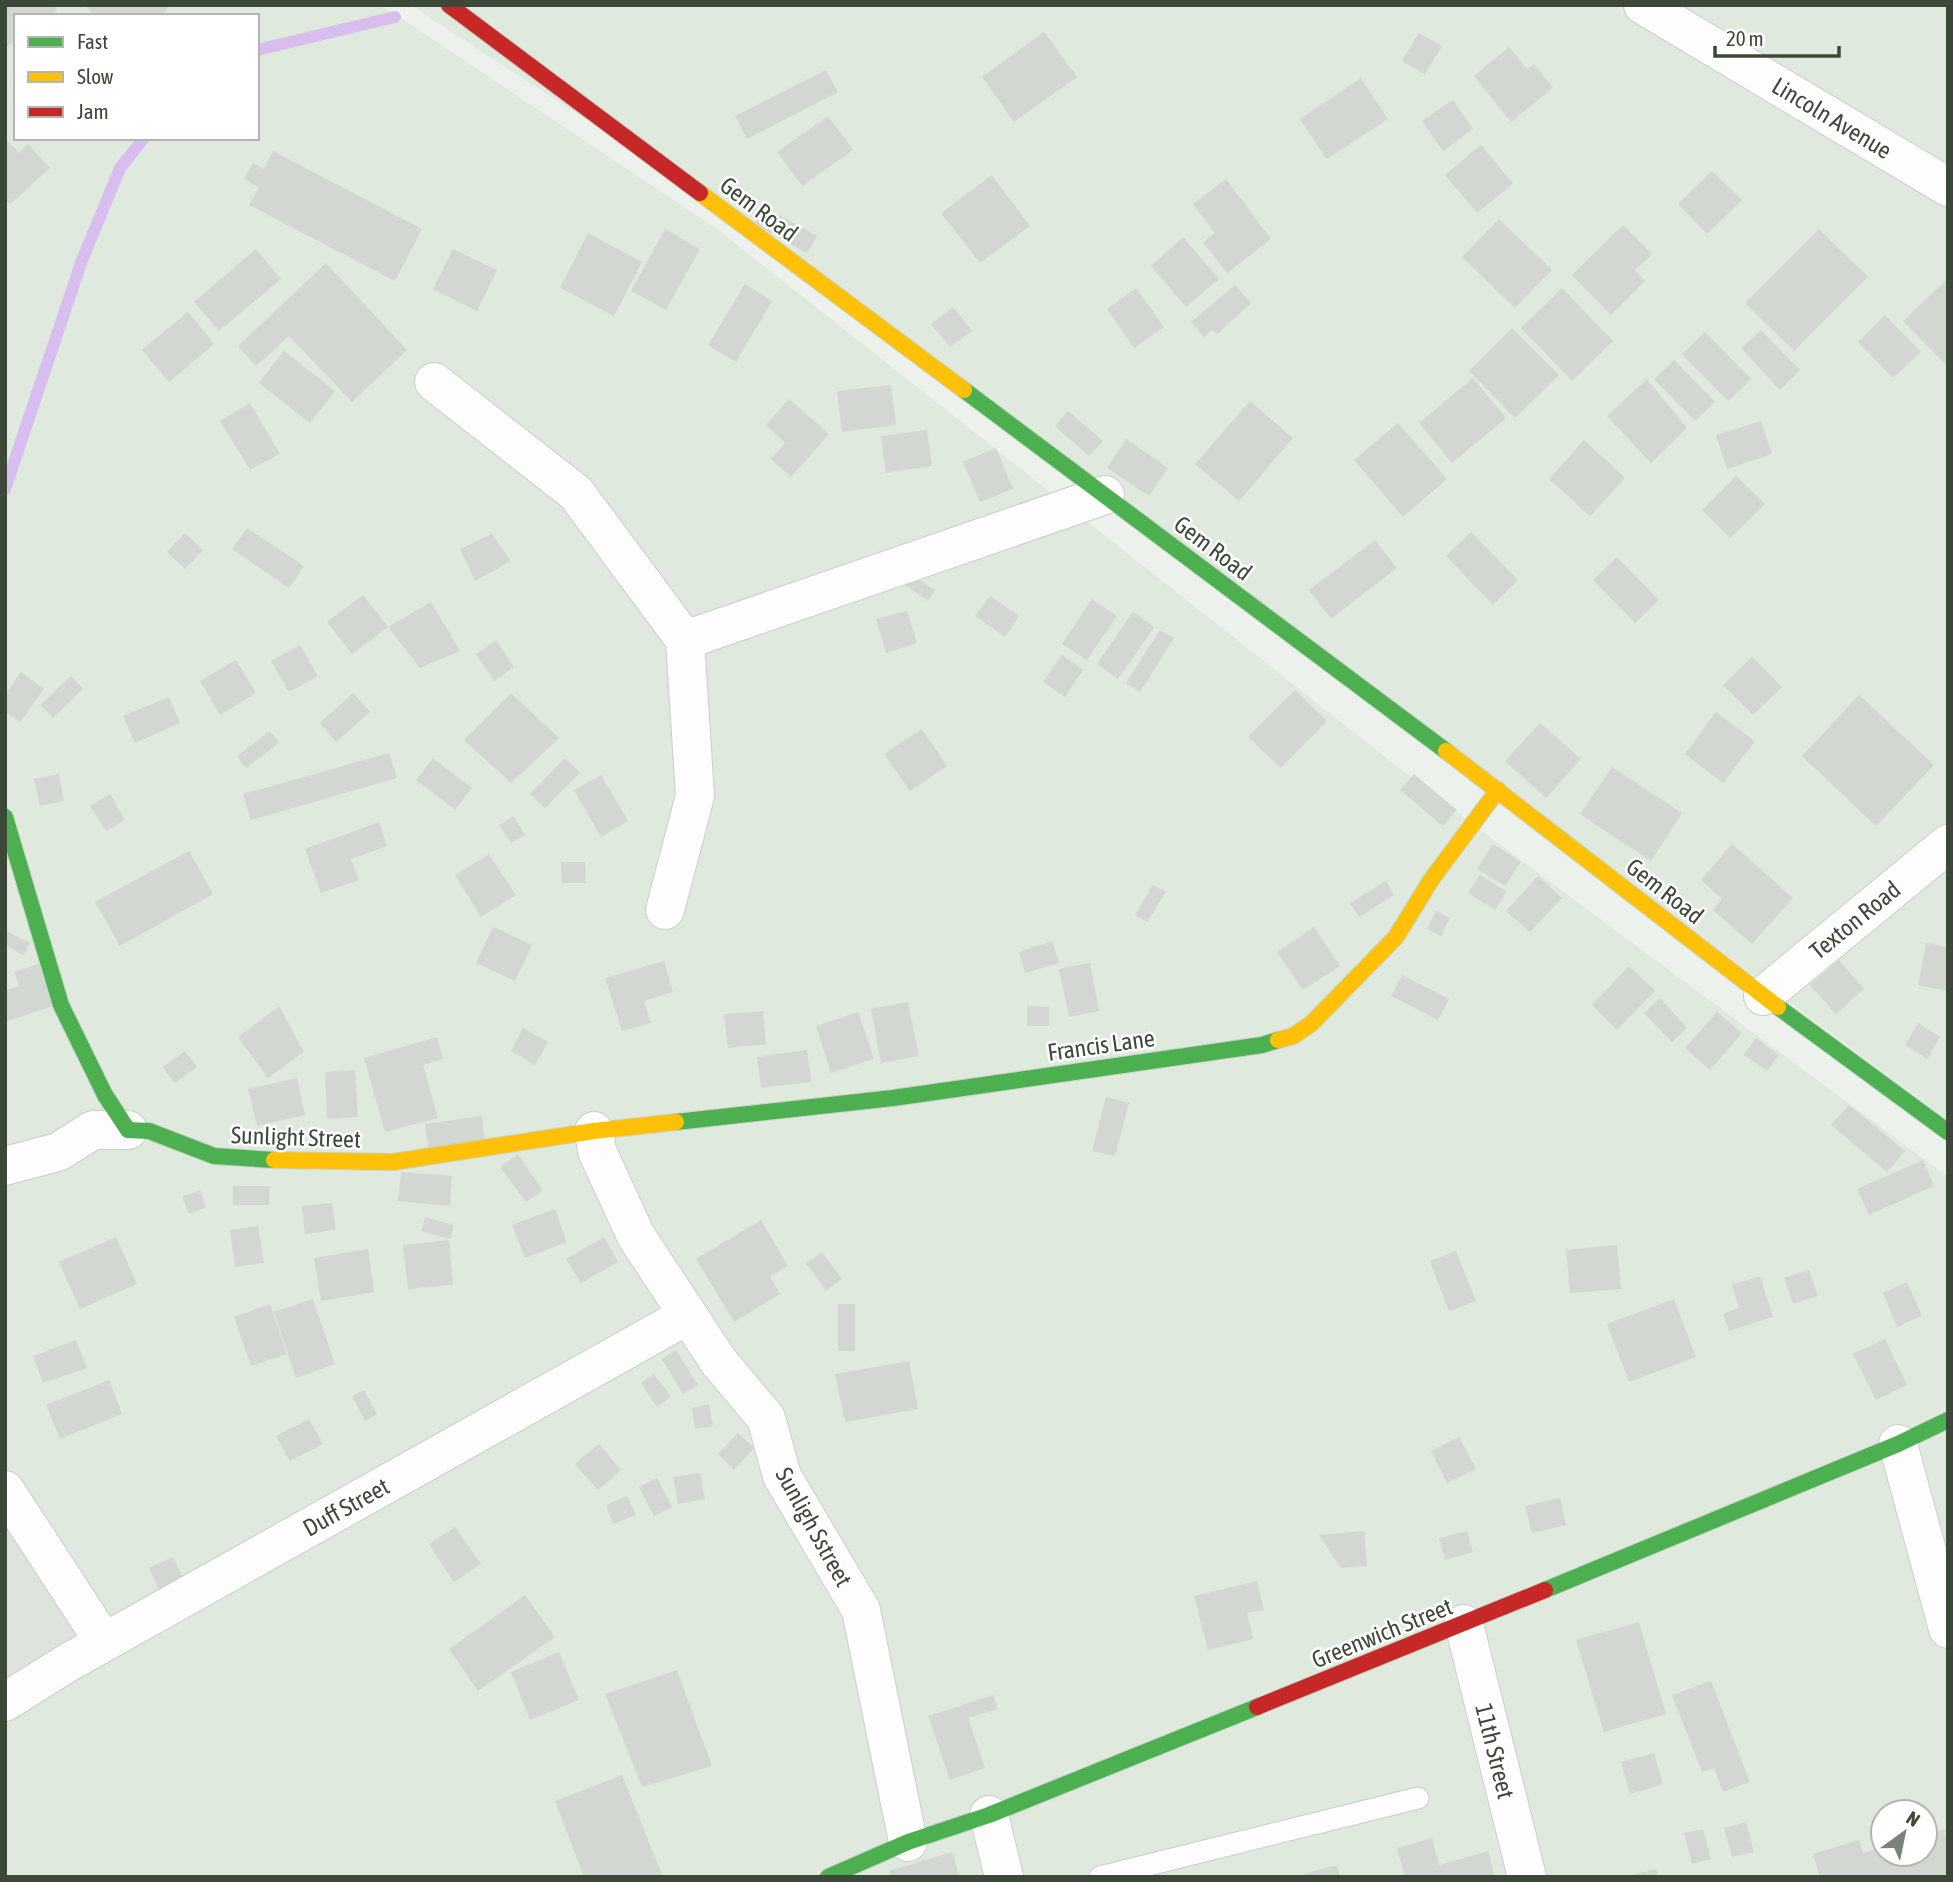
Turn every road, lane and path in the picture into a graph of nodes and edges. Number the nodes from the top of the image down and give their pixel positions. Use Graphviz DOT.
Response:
graph roads {
  1 [pos="449,5"];
  2 [pos="1643,5"];
  3 [pos="1948,187"];
  4 [pos="434,383"];
  5 [pos="1105,495"];
  6 [pos="685,640"];
  7 [pos="1498,790"];
  8 [pos="5,817"];
  9 [pos="1948,844"];
  10 [pos="665,910"];
  11 [pos="1763,996"];
  12 [pos="128,1130"];
  13 [pos="594,1131"];
  14 [pos="1948,1132"];
  15 [pos="5,1166"];
  16 [pos="688,1315"];
  17 [pos="1948,1420"];
  18 [pos="1898,1444"];
  19 [pos="5,1490"];
  20 [pos="1464,1625"];
  21 [pos="1948,1629"];
  22 [pos="104,1642"];
  23 [pos="5,1702"];
  24 [pos="1418,1798"];
  25 [pos="989,1815"];
  26 [pos="908,1842"];
  27 [pos="828,1877"];
  28 [pos="1004,1877"];
  29 [pos="1100,1877"];
  30 [pos="1527,1877"];
  1 -- 5 [label="street, Gem Road"];
  2 -- 3 [label="street, Lincoln Avenue"];
  4 -- 6 [label="street"];
  5 -- 6 [label="street"];
  5 -- 7 [label="street, Gem Road"];
  6 -- 10 [label="street"];
  7 -- 11 [label="street, Gem Road"];
  7 -- 13 [label="street, Francis Lane"];
  8 -- 12 [label="street"];
  9 -- 11 [label="street, Texton Road"];
  11 -- 14 [label="street, Gem Road"];
  12 -- 13 [label="street, Sunlight Street"];
  12 -- 15 [label="street"];
  13 -- 16 [label="street, Sunligh Sstreet"];
  16 -- 22 [label="street, Duff Street"];
  16 -- 26 [label="street, Sunligh Sstreet"];
  17 -- 18 [label="street, Greenwich Street"];
  18 -- 20 [label="street, Greenwich Street"];
  18 -- 21 [label="street"];
  19 -- 22 [label="street"];
  20 -- 25 [label="street, Greenwich Street"];
  20 -- 30 [label="street, 11th Street"];
  22 -- 23 [label="street, Duff Street"];
  24 -- 29 [label="lane"];
  25 -- 26 [label="street, Greenwich Street"];
  25 -- 28 [label="street"];
  26 -- 27 [label="street, Greenwich Street"];
}
